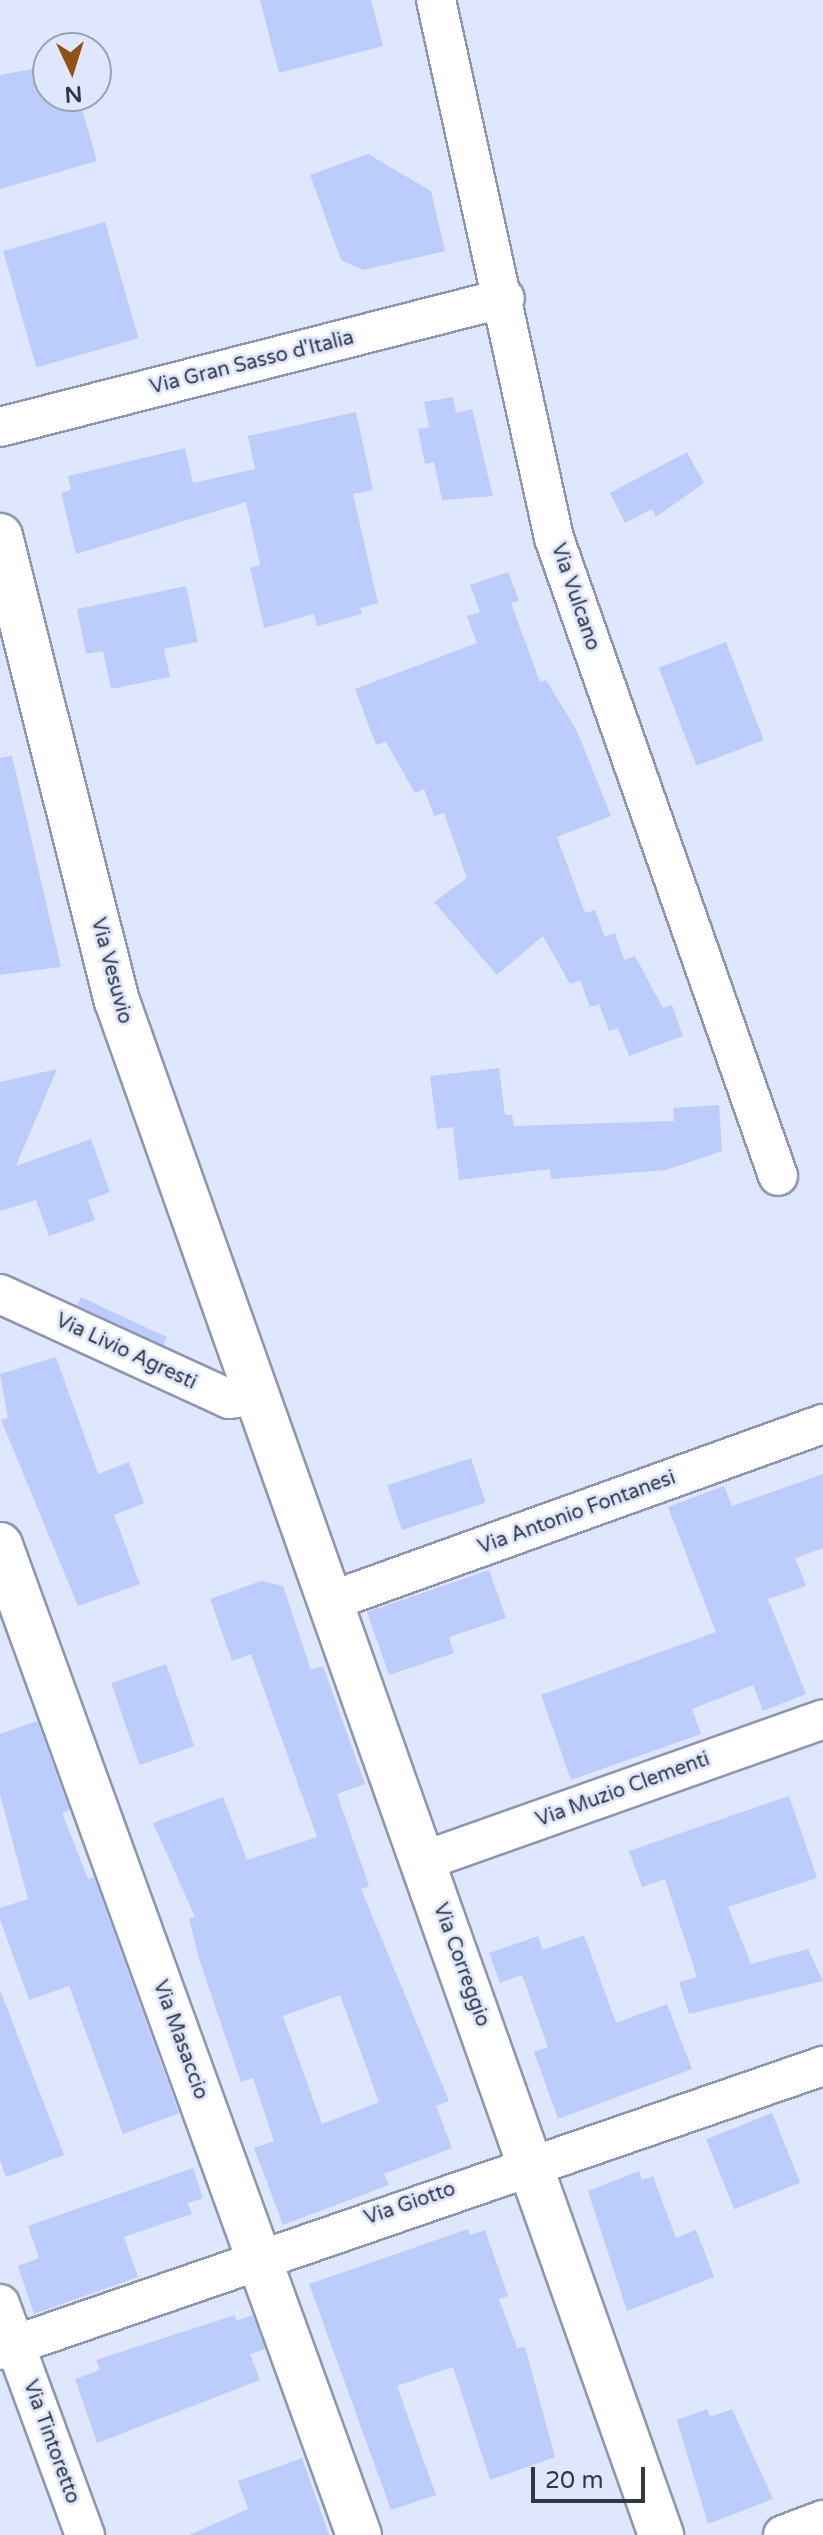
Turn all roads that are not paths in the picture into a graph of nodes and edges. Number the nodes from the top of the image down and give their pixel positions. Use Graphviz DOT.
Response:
graph roads {
  1 [pos="436,0"];
  2 [pos="505,298"];
  3 [pos="0,427"];
  4 [pos="0,536"];
  5 [pos="778,1176"];
  6 [pos="0,1294"];
  7 [pos="255,1396"];
  8 [pos="823,1424"];
  9 [pos="0,1545"];
  10 [pos="331,1601"];
  11 [pos="823,1719"];
  12 [pos="423,1861"];
  13 [pos="823,2066"];
  14 [pos="534,2163"];
  15 [pos="259,2255"];
  16 [pos="0,2304"];
  17 [pos="7,2347"];
  18 [pos="823,2520"];
  19 [pos="85,2535"];
  20 [pos="359,2535"];
  21 [pos="661,2535"];
  22 [pos="783,2535"];
  1 -- 2 [label="street, Via Vulcano"];
  2 -- 3 [label="street, Via Gran Sasso d'Italia"];
  2 -- 5 [label="street, Via Vulcano"];
  4 -- 7 [label="street, Via Vesuvio"];
  6 -- 7 [label="street, Via Livio Agresti"];
  7 -- 10 [label="street, Via Correggio"];
  8 -- 10 [label="street, Via Antonio Fontanesi"];
  9 -- 15 [label="street, Via Masaccio"];
  10 -- 12 [label="street, Via Correggio"];
  11 -- 12 [label="street, Via Muzio Clementi"];
  12 -- 14 [label="street, Via Correggio"];
  13 -- 14 [label="street, Via Giotto"];
  14 -- 15 [label="street, Via Giotto"];
  14 -- 21 [label="street, Via Correggio"];
  15 -- 17 [label="street, Via Giotto"];
  15 -- 20 [label="street, Via Masaccio"];
  16 -- 17 [label="street, Via Tintoretto"];
  17 -- 19 [label="street, Via Tintoretto"];
  18 -- 22 [label="street"];
}
